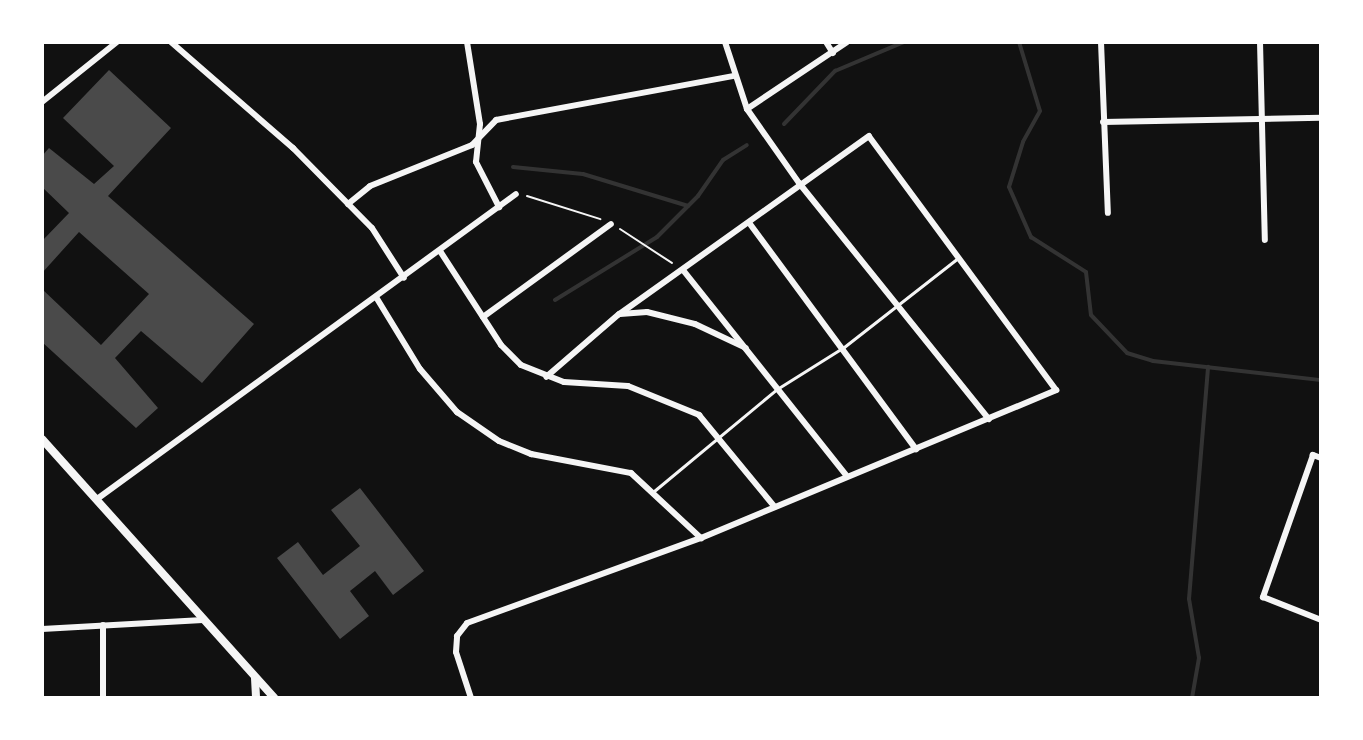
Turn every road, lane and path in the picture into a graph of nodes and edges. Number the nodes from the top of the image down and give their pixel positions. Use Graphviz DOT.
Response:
graph roads {
  1 [pos="117,42"];
  2 [pos="171,42"];
  3 [pos="467,42"];
  4 [pos="725,42"];
  5 [pos="826,42"];
  6 [pos="847,42"];
  7 [pos="1101,42"];
  8 [pos="1260,42"];
  9 [pos="833,53"];
  10 [pos="734,76"];
  11 [pos="42,102"];
  12 [pos="747,109"];
  13 [pos="1321,118"];
  14 [pos="1262,119"];
  15 [pos="1103,122"];
  16 [pos="477,140"];
  17 [pos="799,183"];
  18 [pos="516,194"];
  19 [pos="348,204"];
  20 [pos="499,207"];
  21 [pos="1108,213"];
  22 [pos="611,224"];
  23 [pos="750,224"];
  24 [pos="1265,240"];
  25 [pos="440,251"];
  26 [pos="958,258"];
  27 [pos="683,270"];
  28 [pos="404,278"];
  29 [pos="376,297"];
  30 [pos="899,303"];
  31 [pos="619,314"];
  32 [pos="483,317"];
  33 [pos="844,347"];
  34 [pos="749,350"];
  35 [pos="546,377"];
  36 [pos="777,389"];
  37 [pos="989,419"];
  38 [pos="718,435"];
  39 [pos="42,439"];
  40 [pos="916,449"];
  41 [pos="1321,458"];
  42 [pos="846,475"];
  43 [pos="654,491"];
  44 [pos="97,499"];
  45 [pos="774,506"];
  46 [pos="701,538"];
  47 [pos="203,620"];
  48 [pos="1321,620"];
  49 [pos="103,625"];
  50 [pos="42,629"];
  51 [pos="255,677"];
  52 [pos="103,698"];
  53 [pos="256,698"];
  54 [pos="274,698"];
  55 [pos="471,698"];
  1 -- 11 [label="street"];
  2 -- 19 [label="street"];
  3 -- 16 [label="street"];
  4 -- 10 [label="street"];
  5 -- 9 [label="street"];
  6 -- 9 [label="street"];
  7 -- 15 [label="street"];
  8 -- 14 [label="street"];
  9 -- 12 [label="street"];
  10 -- 12 [label="street"];
  10 -- 16 [label="street"];
  12 -- 17 [label="street"];
  13 -- 14 [label="street"];
  14 -- 15 [label="street"];
  14 -- 24 [label="street"];
  15 -- 21 [label="street"];
  16 -- 19 [label="street"];
  16 -- 20 [label="street"];
  17 -- 23 [label="street"];
  17 -- 26 [label="street"];
  17 -- 30 [label="street"];
  18 -- 20 [label="street"];
  19 -- 28 [label="street"];
  20 -- 25 [label="street"];
  22 -- 32 [label="street"];
  23 -- 27 [label="street"];
  23 -- 33 [label="street"];
  25 -- 28 [label="street"];
  25 -- 32 [label="street"];
  26 -- 30 [label="lane"];
  26 -- 37 [label="street"];
  27 -- 31 [label="street"];
  27 -- 34 [label="street"];
  28 -- 29 [label="street"];
  29 -- 43 [label="street"];
  29 -- 44 [label="street"];
  30 -- 33 [label="lane"];
  30 -- 37 [label="street"];
  31 -- 34 [label="street"];
  31 -- 35 [label="street"];
  32 -- 35 [label="street"];
  33 -- 36 [label="lane"];
  33 -- 40 [label="street"];
  34 -- 36 [label="street"];
  35 -- 38 [label="street"];
  36 -- 38 [label="lane"];
  36 -- 42 [label="street"];
  37 -- 40 [label="street"];
  38 -- 43 [label="lane"];
  38 -- 45 [label="street"];
  39 -- 44 [label="main road"];
  40 -- 42 [label="street"];
  41 -- 48 [label="street"];
  42 -- 45 [label="street"];
  43 -- 46 [label="street"];
  44 -- 47 [label="main road"];
  45 -- 46 [label="street"];
  46 -- 55 [label="street"];
  47 -- 49 [label="street"];
  47 -- 51 [label="main road"];
  49 -- 50 [label="street"];
  49 -- 52 [label="street"];
  51 -- 53 [label="main road"];
  51 -- 54 [label="main road"];
}
